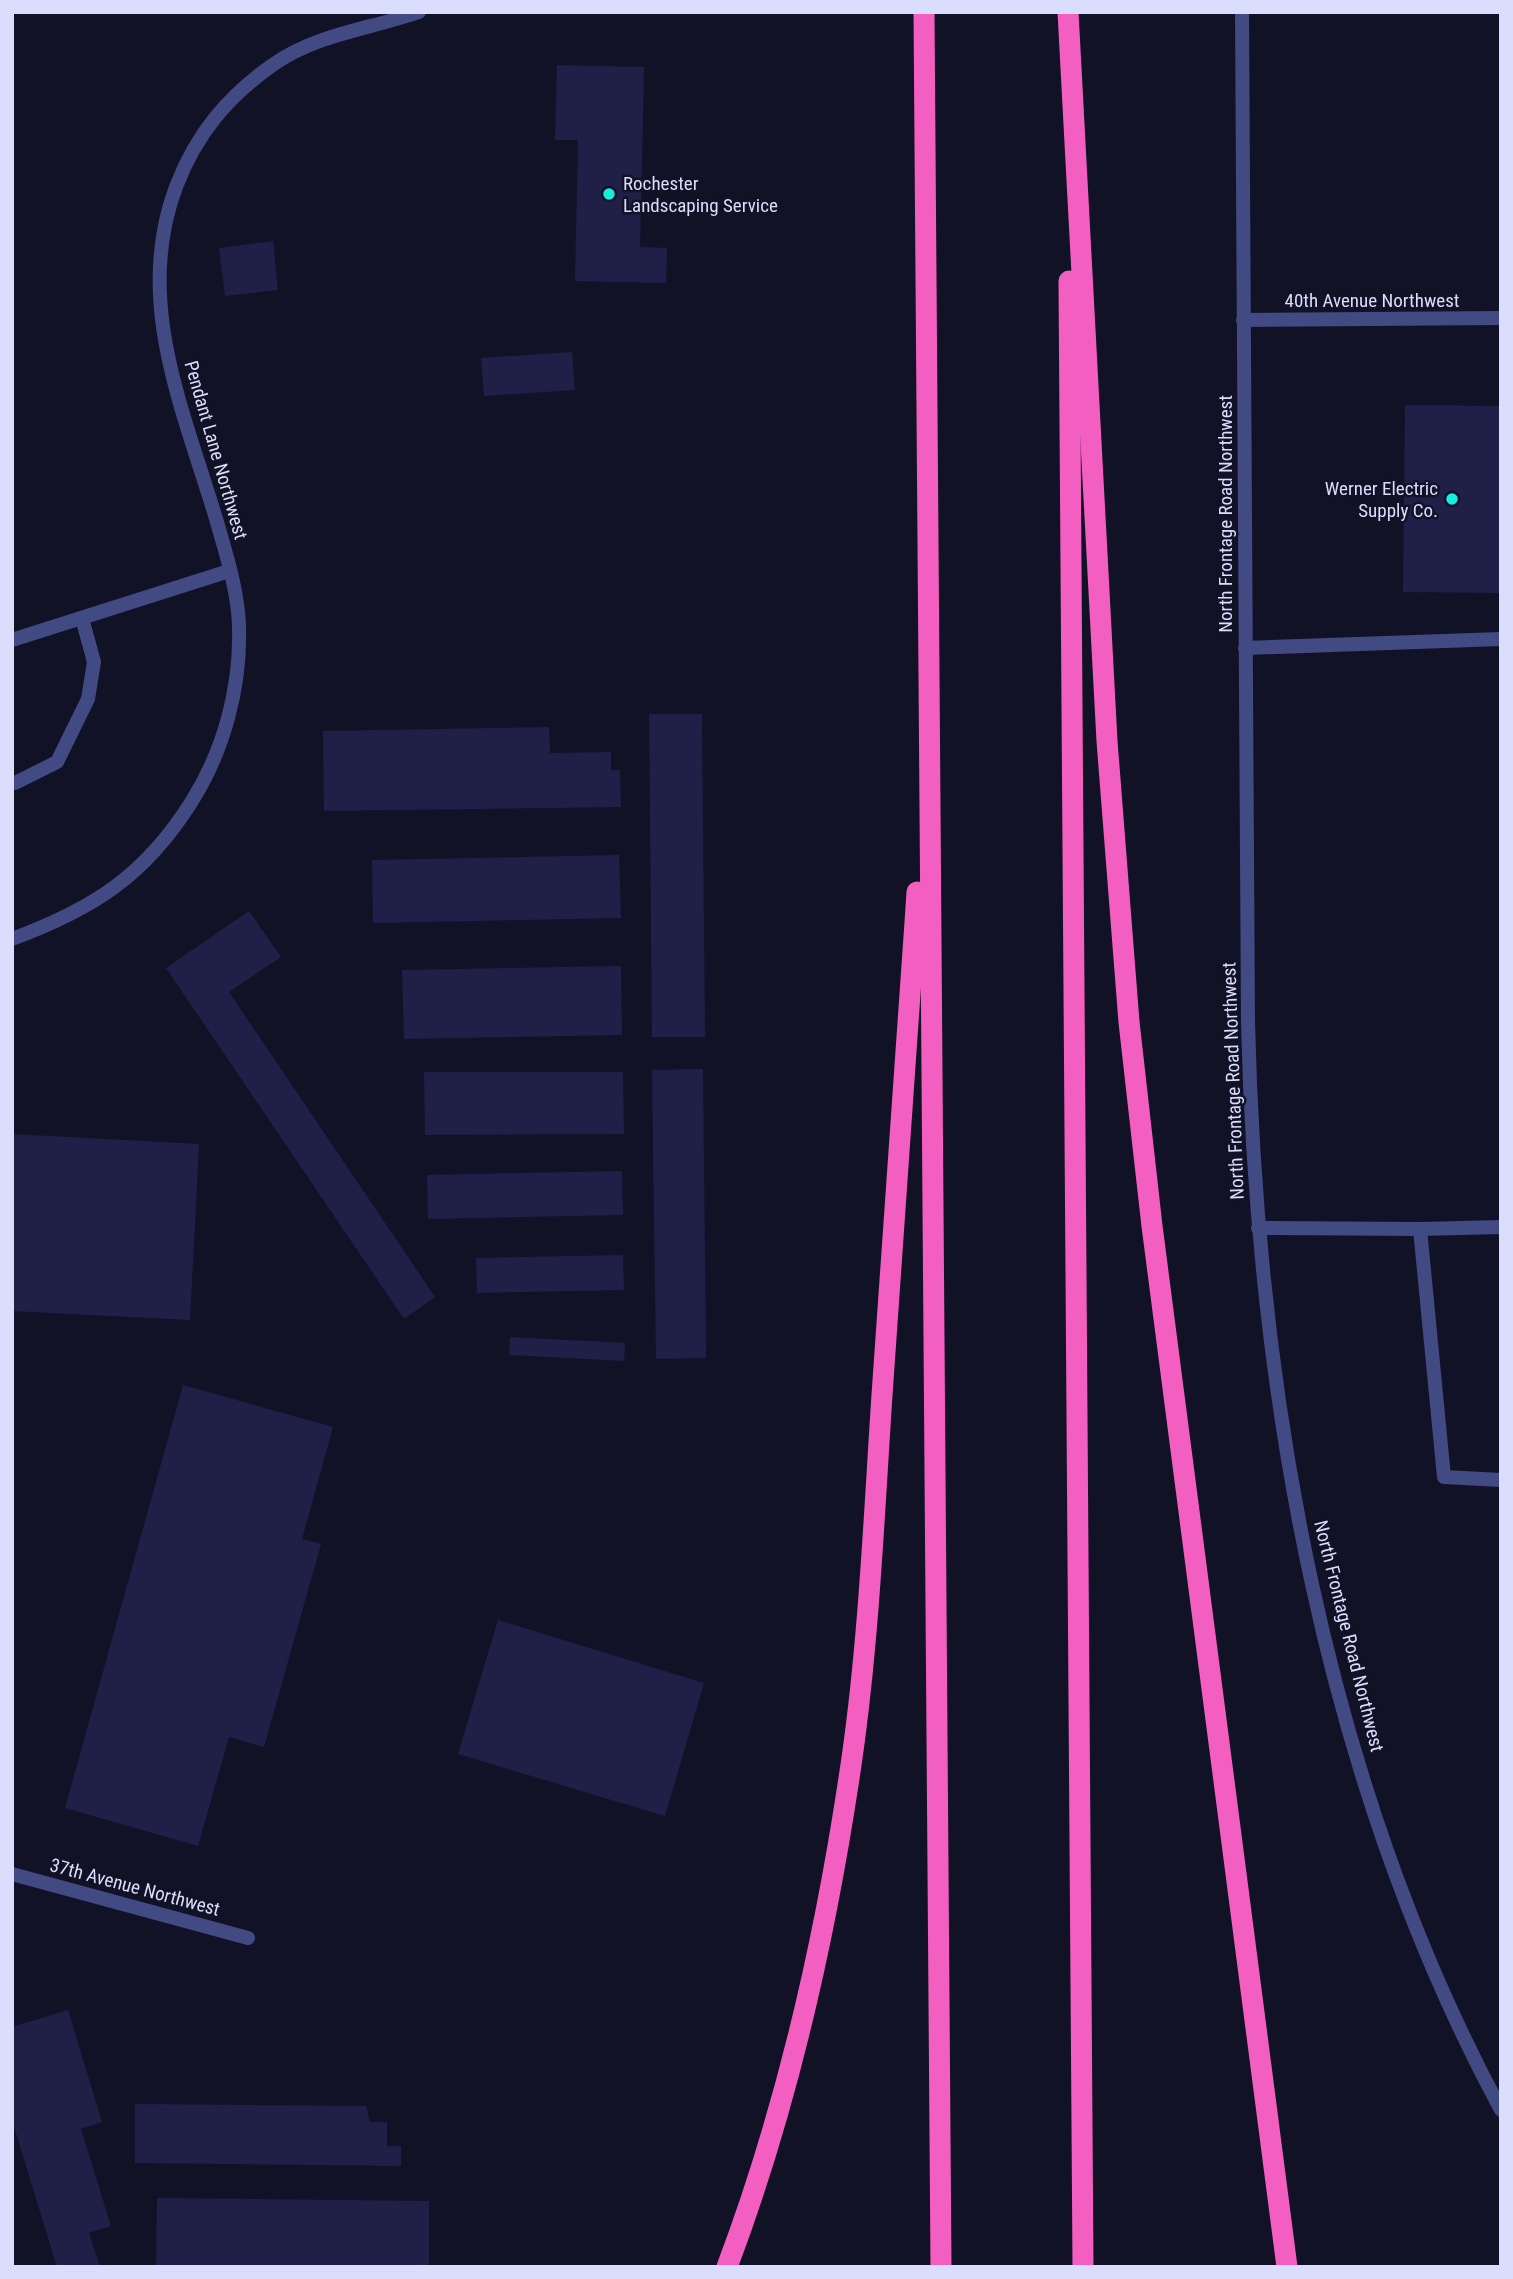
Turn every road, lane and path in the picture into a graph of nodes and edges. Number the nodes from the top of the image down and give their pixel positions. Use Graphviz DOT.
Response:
graph roads {
  1 [pos="419,12"];
  2 [pos="924,12"];
  3 [pos="1067,12"];
  4 [pos="1242,12"];
  5 [pos="1501,318"];
  6 [pos="1243,320"];
  7 [pos="229,571"];
  8 [pos="82,618"];
  9 [pos="1501,639"];
  10 [pos="12,640"];
  11 [pos="1245,648"];
  12 [pos="929,730"];
  13 [pos="15,783"];
  14 [pos="12,939"];
  15 [pos="1501,1227"];
  16 [pos="1258,1228"];
  17 [pos="1420,1229"];
  18 [pos="1501,1480"];
  19 [pos="12,1874"];
  20 [pos="248,1938"];
  21 [pos="1501,2110"];
  22 [pos="727,2267"];
  23 [pos="940,2267"];
  24 [pos="1083,2267"];
  25 [pos="1287,2267"];
  1 -- 7 [label="street, Pendant Lane Northwest"];
  2 -- 12 [label="highway"];
  3 -- 24 [label="highway"];
  3 -- 25 [label="highway"];
  4 -- 6 [label="street, North Frontage Road Northwest"];
  5 -- 6 [label="street, 40th Avenue Northwest"];
  6 -- 11 [label="street, North Frontage Road Northwest"];
  7 -- 8 [label="street"];
  7 -- 14 [label="street, Pendant Lane Northwest"];
  8 -- 10 [label="street"];
  8 -- 13 [label="street"];
  9 -- 11 [label="street"];
  11 -- 16 [label="street, North Frontage Road Northwest"];
  12 -- 22 [label="highway"];
  12 -- 23 [label="highway"];
  15 -- 17 [label="street"];
  16 -- 17 [label="street"];
  16 -- 21 [label="street, North Frontage Road Northwest"];
  17 -- 18 [label="street"];
  19 -- 20 [label="street, 37th Avenue Northwest"];
}
